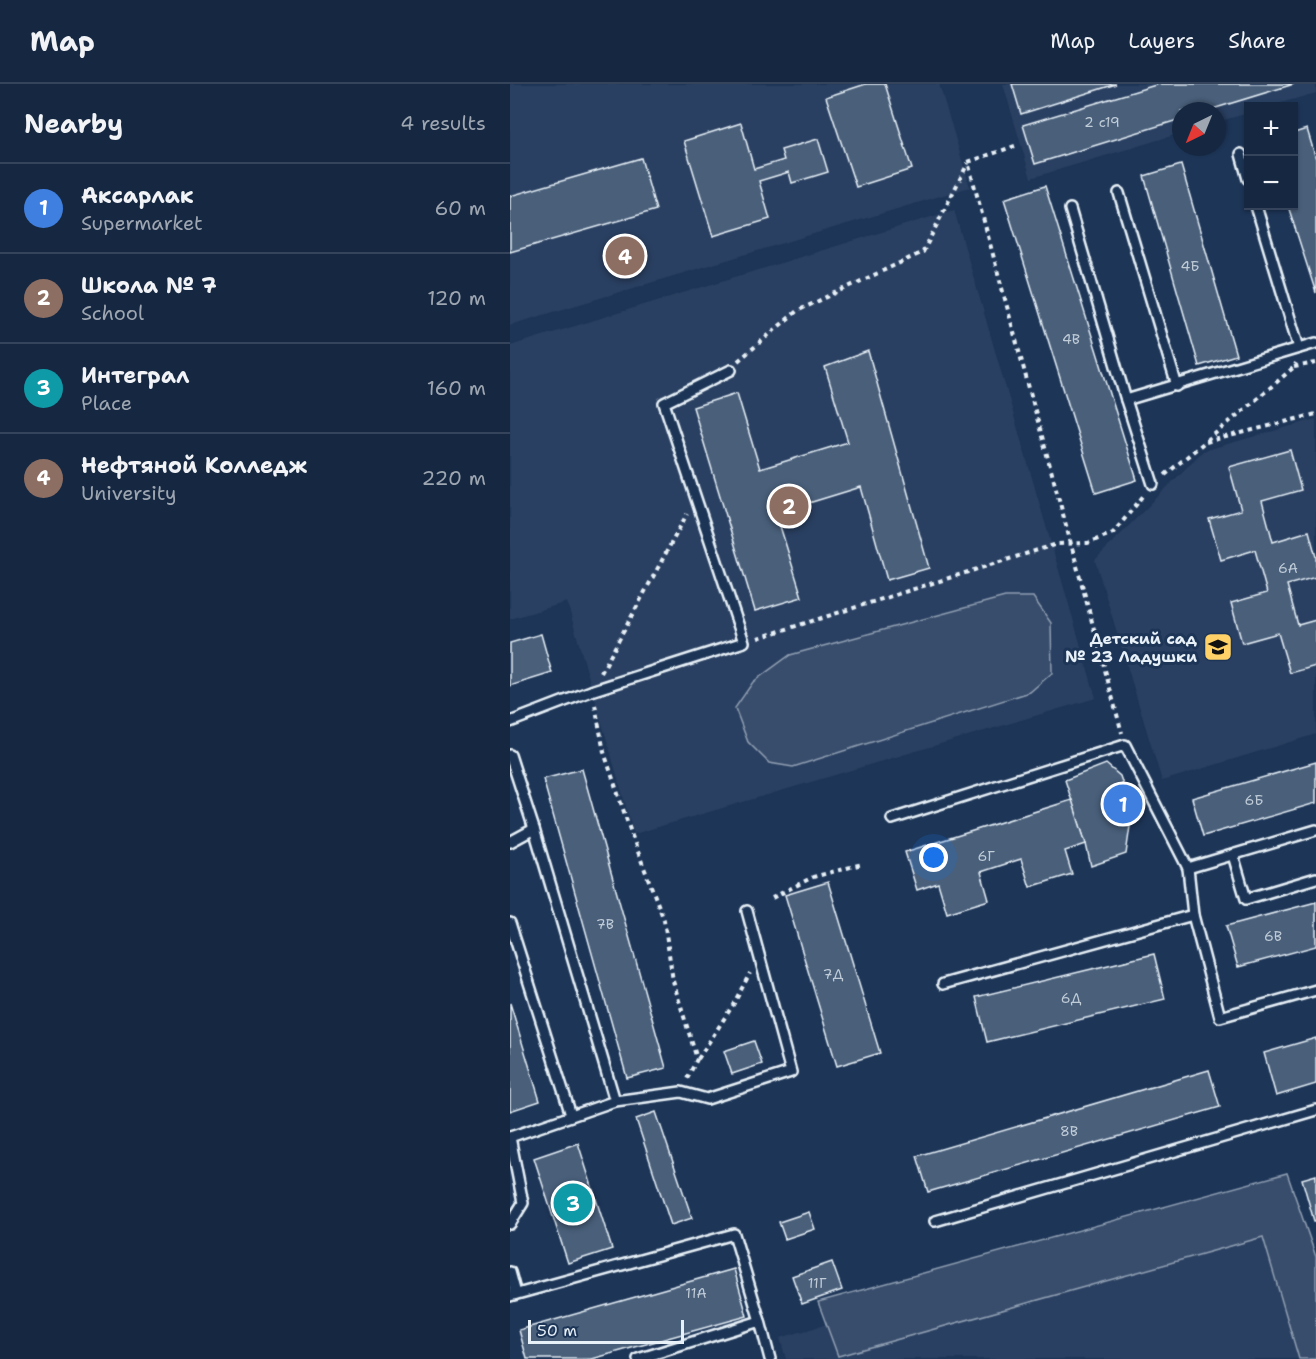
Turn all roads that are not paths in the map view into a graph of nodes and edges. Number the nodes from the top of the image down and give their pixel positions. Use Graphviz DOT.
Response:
graph roads {
  1 [pos="1241,154"];
  2 [pos="1244,165"];
  3 [pos="1119,193"];
  4 [pos="1070,209"];
  5 [pos="1257,210"];
  6 [pos="1316,343"];
  7 [pos="1299,348"];
  8 [pos="731,370"];
  9 [pos="1177,386"];
  10 [pos="1126,400"];
  11 [pos="1153,484"];
  12 [pos="510,722"];
  13 [pos="510,755"];
  14 [pos="891,819"];
  15 [pos="534,829"];
  16 [pos="1316,830"];
  17 [pos="510,842"];
  18 [pos="1233,855"];
  19 [pos="1188,868"];
  20 [pos="1316,878"];
  21 [pos="747,911"];
  22 [pos="1193,915"];
  23 [pos="510,922"];
  24 [pos="944,984"];
  25 [pos="1316,990"];
  26 [pos="615,1101"];
  27 [pos="1316,1110"];
  28 [pos="571,1115"];
  29 [pos="510,1137"];
  30 [pos="935,1221"];
  31 [pos="510,1224"];
  32 [pos="510,1272"];
  33 [pos="513,1295"];
  34 [pos="760,1321"];
  35 [pos="638,1359"];
  36 [pos="770,1359"];
  1 -- 2 [label="lane"];
  3 -- 9 [label="lane"];
  4 -- 10 [label="lane"];
  5 -- 7 [label="lane"];
  6 -- 7 [label="lane"];
  7 -- 9 [label="lane"];
  8 -- 12 [label="lane"];
  9 -- 10 [label="lane"];
  10 -- 11 [label="lane"];
  13 -- 15 [label="lane"];
  14 -- 19 [label="lane"];
  15 -- 17 [label="lane"];
  15 -- 26 [label="lane"];
  16 -- 18 [label="lane"];
  18 -- 19 [label="lane"];
  18 -- 20 [label="lane"];
  19 -- 22 [label="lane"];
  21 -- 26 [label="lane"];
  22 -- 24 [label="lane"];
  22 -- 25 [label="lane"];
  23 -- 28 [label="lane"];
  26 -- 28 [label="lane"];
  27 -- 30 [label="lane"];
  28 -- 29 [label="lane"];
  29 -- 31 [label="lane"];
  32 -- 33 [label="lane"];
  33 -- 34 [label="lane"];
  34 -- 35 [label="lane"];
  34 -- 36 [label="lane"];
}
